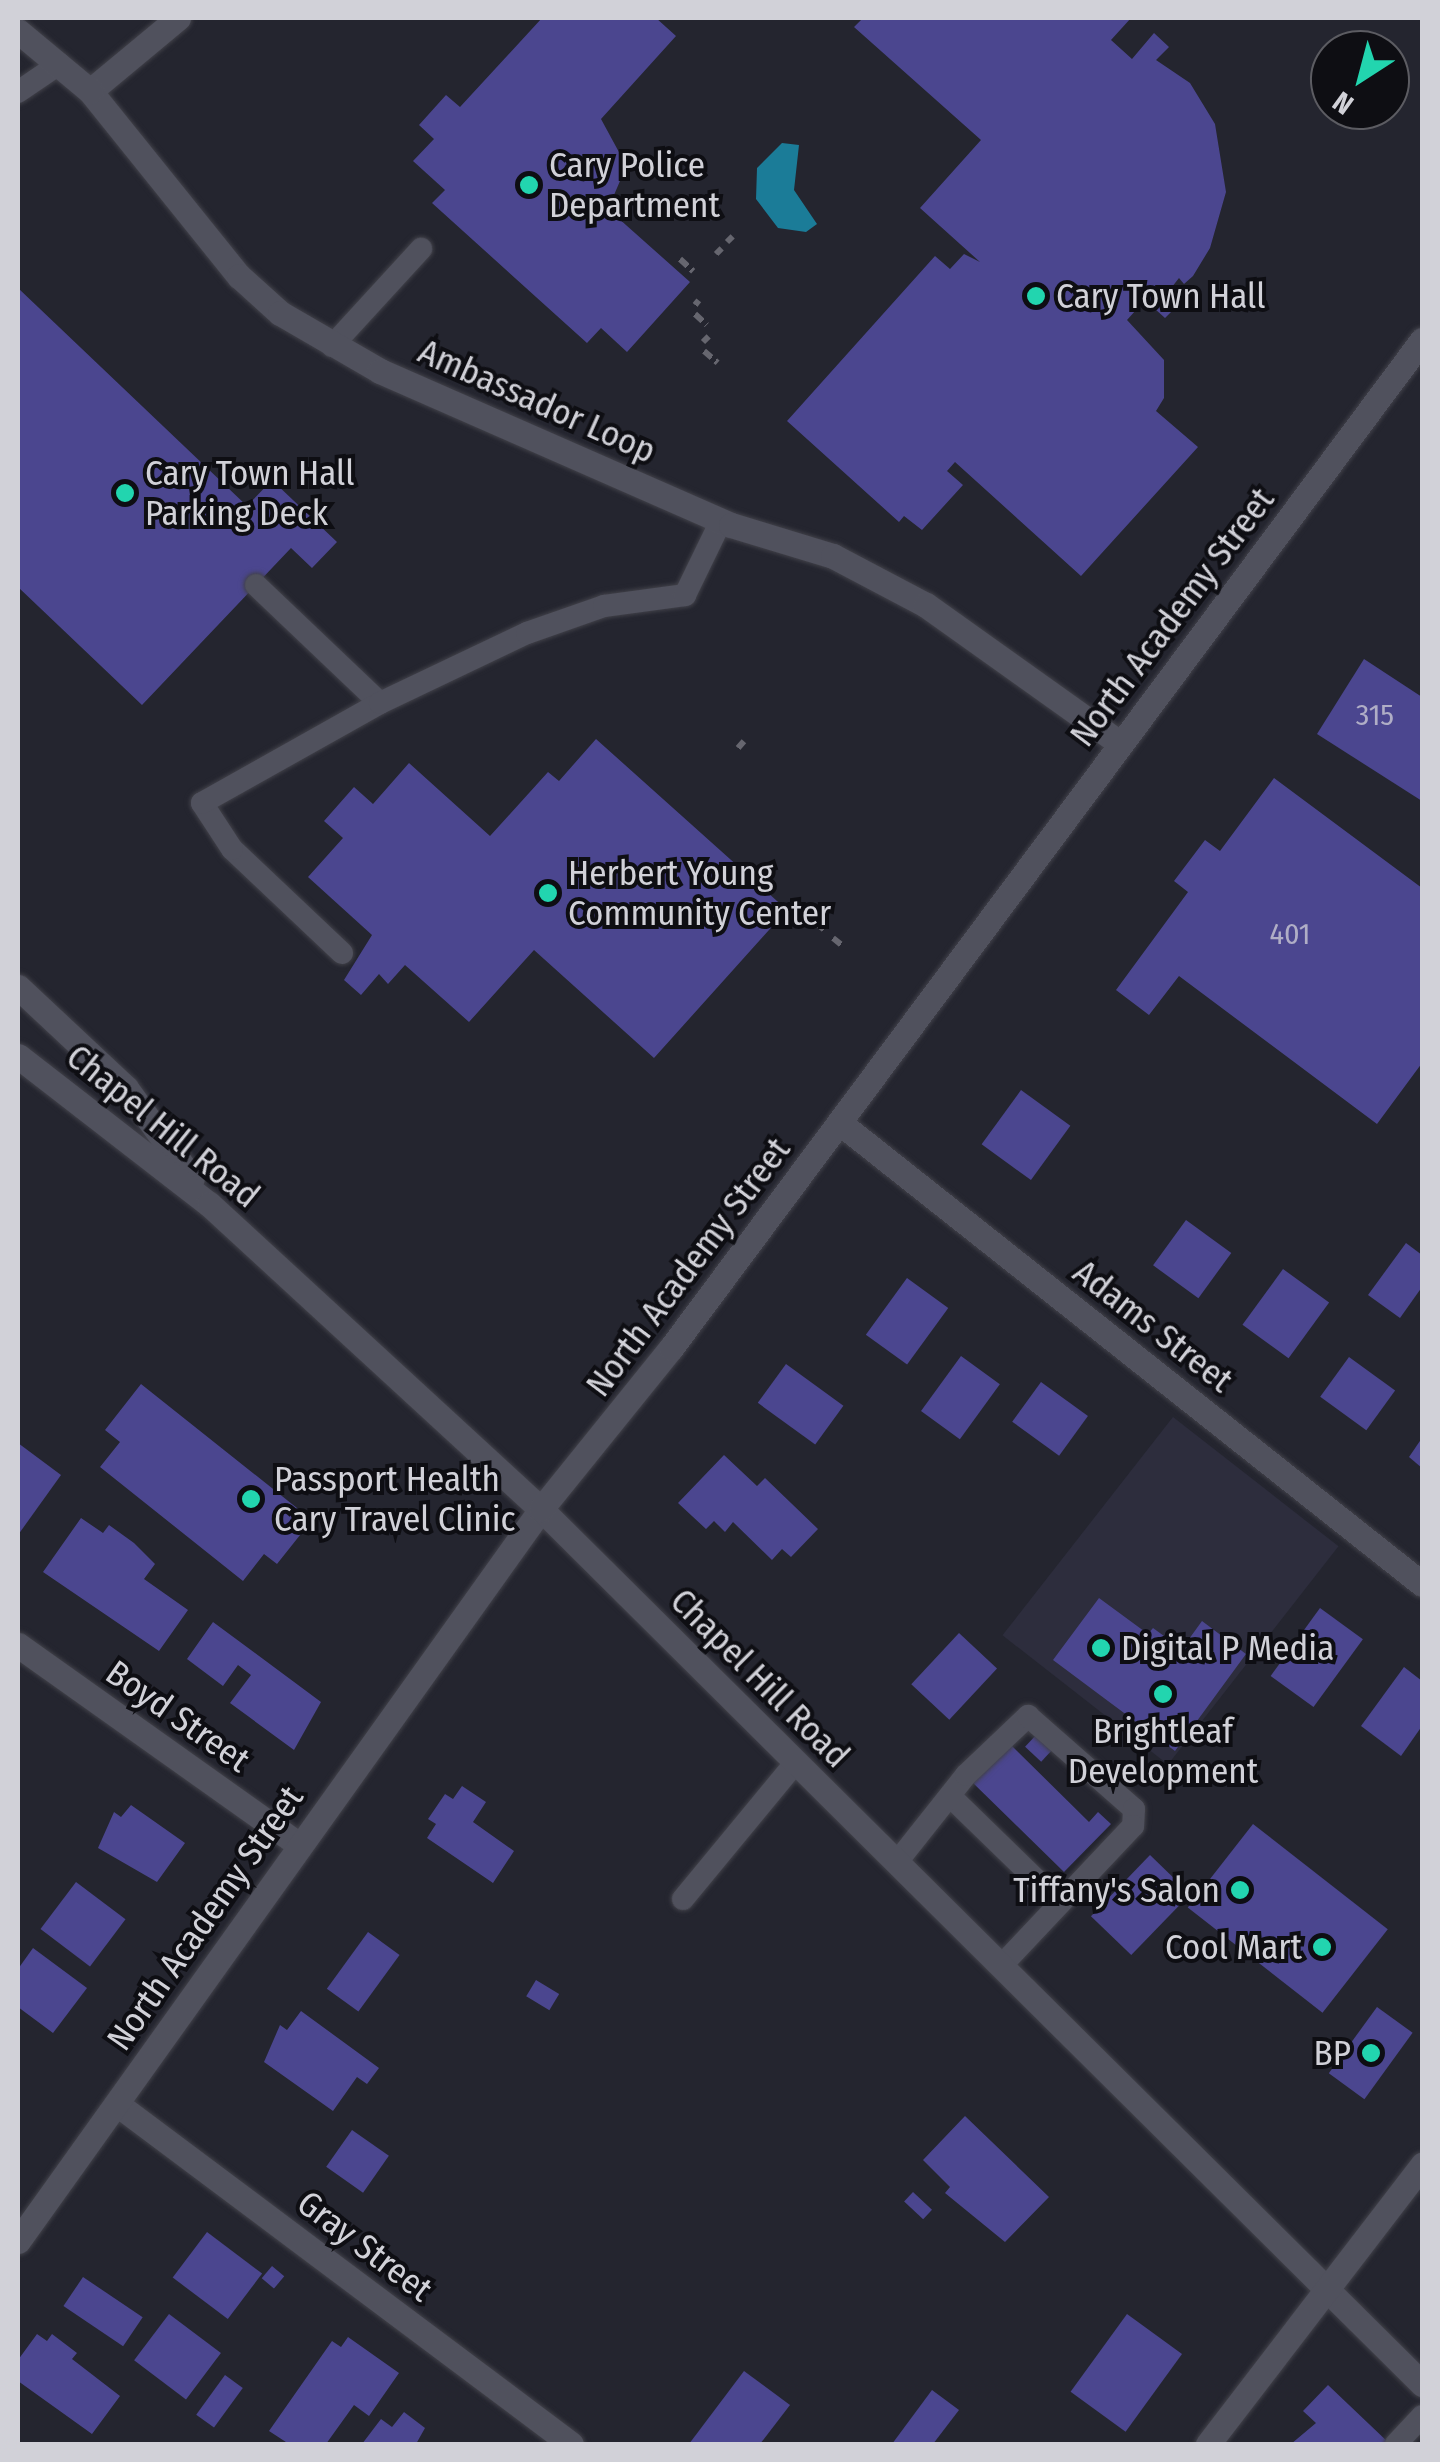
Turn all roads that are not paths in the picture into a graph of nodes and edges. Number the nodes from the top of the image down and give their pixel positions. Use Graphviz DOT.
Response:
graph roads {
  1 [pos="178,18"];
  2 [pos="18,31"];
  3 [pos="60,64"];
  4 [pos="90,91"];
  5 [pos="18,92"];
  6 [pos="422,249"];
  7 [pos="1422,340"];
  8 [pos="332,346"];
  9 [pos="721,521"];
  10 [pos="256,585"];
  11 [pos="380,703"];
  12 [pos="1121,744"];
  13 [pos="342,953"];
  14 [pos="18,987"];
  15 [pos="18,1056"];
  16 [pos="840,1123"];
  17 [pos="209,1204"];
  18 [pos="541,1509"];
  19 [pos="1422,1584"];
  20 [pos="18,1646"];
  21 [pos="796,1762"];
  22 [pos="950,1796"];
  23 [pos="298,1844"];
  24 [pos="896,1862"];
  25 [pos="683,1899"];
  26 [pos="1060,1904"];
  27 [pos="1001,1966"];
  28 [pos="117,2104"];
  29 [pos="1422,2165"];
  30 [pos="18,2240"];
  31 [pos="1327,2290"];
  32 [pos="1422,2384"];
  33 [pos="1422,2416"];
  34 [pos="571,2444"];
  35 [pos="1208,2444"];
  36 [pos="1396,2444"];
  1 -- 4 [label="street"];
  2 -- 3 [label="street, Ambassador Loop"];
  3 -- 4 [label="street, Ambassador Loop"];
  3 -- 5 [label="lane"];
  4 -- 8 [label="street, Ambassador Loop"];
  6 -- 8 [label="lane"];
  7 -- 12 [label="street, North Academy Street"];
  8 -- 9 [label="street, Ambassador Loop"];
  9 -- 11 [label="lane"];
  9 -- 12 [label="street, Ambassador Loop"];
  10 -- 11 [label="lane"];
  11 -- 13 [label="lane"];
  12 -- 16 [label="street, North Academy Street"];
  14 -- 17 [label="street"];
  15 -- 17 [label="street, Chapel Hill Road"];
  16 -- 18 [label="street, North Academy Street"];
  16 -- 19 [label="street, Adams Street"];
  17 -- 18 [label="street, Chapel Hill Road"];
  18 -- 21 [label="street, Chapel Hill Road"];
  18 -- 23 [label="street, North Academy Street"];
  20 -- 23 [label="street, Boyd Street"];
  21 -- 24 [label="street, Chapel Hill Road"];
  21 -- 25 [label="lane"];
  22 -- 24 [label="lane"];
  22 -- 26 [label="lane"];
  22 -- 26 [label="lane"];
  23 -- 28 [label="street, North Academy Street"];
  24 -- 27 [label="street, Chapel Hill Road"];
  26 -- 27 [label="lane"];
  27 -- 31 [label="street, Chapel Hill Road"];
  28 -- 30 [label="street, North Academy Street"];
  28 -- 34 [label="street, Gray Street"];
  29 -- 31 [label="street"];
  31 -- 32 [label="street, Chapel Hill Road"];
  31 -- 35 [label="street"];
  33 -- 36 [label="lane"];
}
